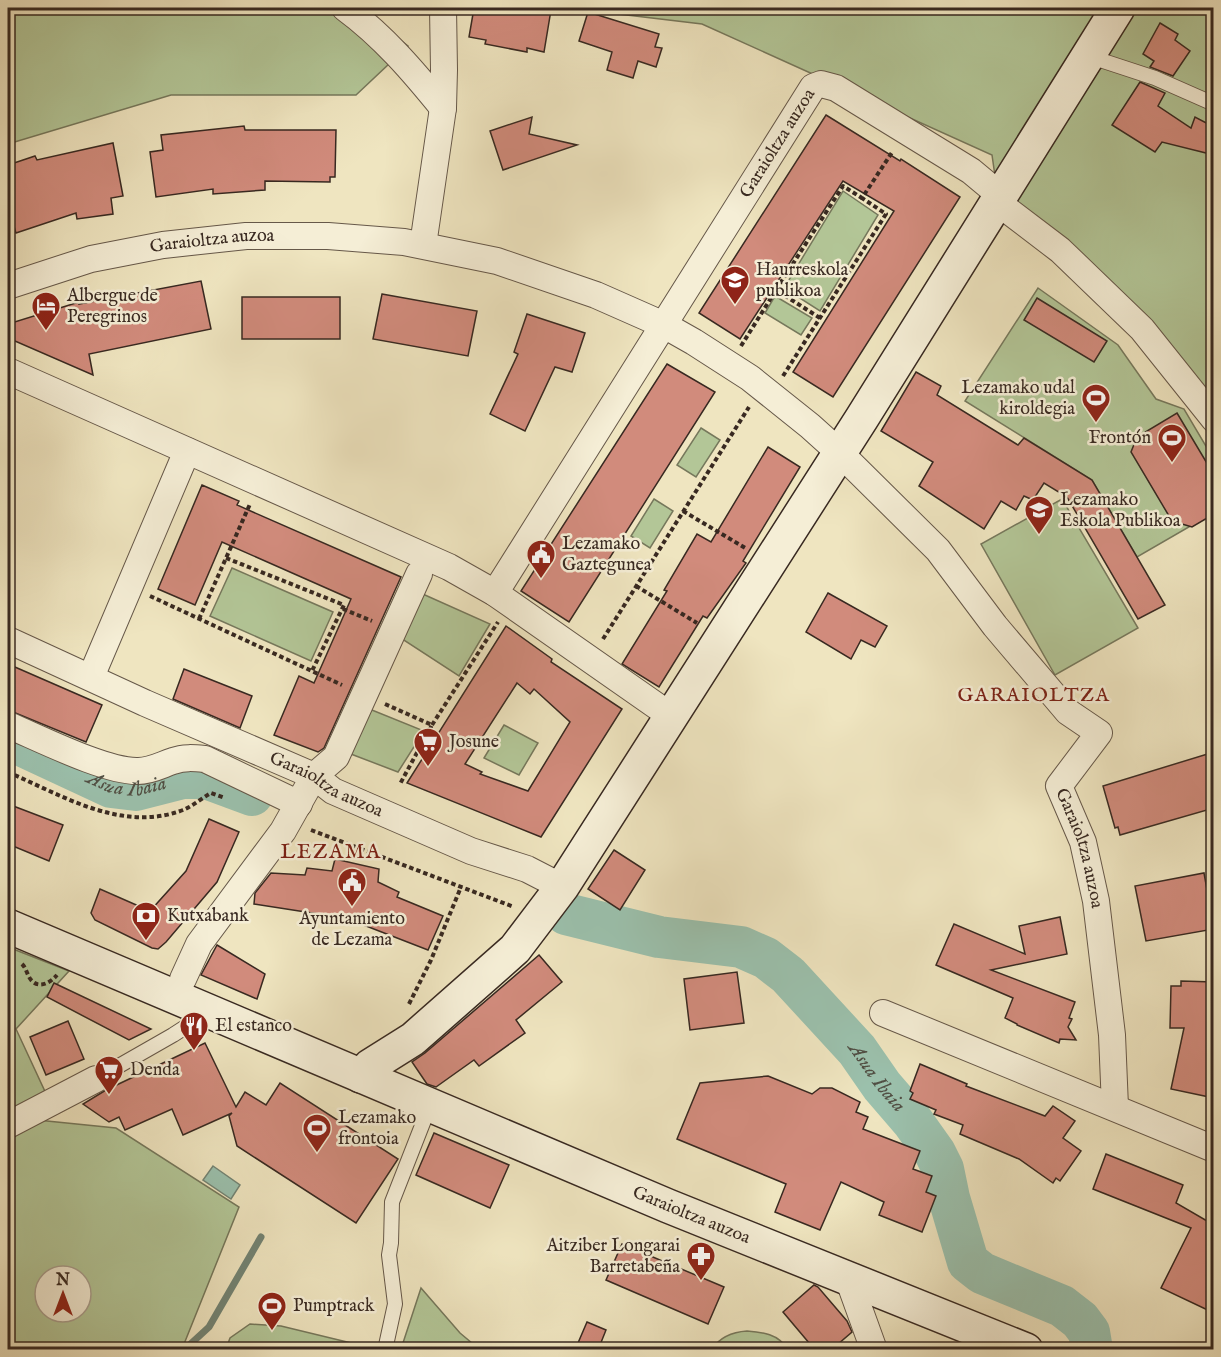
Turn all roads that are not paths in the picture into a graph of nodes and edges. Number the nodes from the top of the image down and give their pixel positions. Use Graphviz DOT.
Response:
graph roads {
  1 [pos="345,8"];
  2 [pos="443,8"];
  3 [pos="1118,8"];
  4 [pos="1088,56"];
  5 [pos="1214,104"];
  6 [pos="442,108"];
  7 [pos="999,199"];
  8 [pos="423,245"];
  9 [pos="8,286"];
  10 [pos="664,325"];
  11 [pos="8,371"];
  12 [pos="1214,419"];
  13 [pos="188,451"];
  14 [pos="840,453"];
  15 [pos="419,574"];
  16 [pos="499,604"];
  17 [pos="8,640"];
  18 [pos="91,677"];
  19 [pos="670,716"];
  20 [pos="8,725"];
  21 [pos="314,776"];
  22 [pos="299,804"];
  23 [pos="562,887"];
  24 [pos="8,926"];
  25 [pos="183,980"];
  26 [pos="209,1012"];
  27 [pos="884,1013"];
  28 [pos="361,1076"];
  29 [pos="96,1078"];
  30 [pos="430,1106"];
  31 [pos="1115,1107"];
  32 [pos="8,1125"];
  33 [pos="1214,1149"];
  34 [pos="848,1278"];
  35 [pos="385,1350"];
  36 [pos="874,1350"];
  37 [pos="1026,1350"];
  1 -- 6 [label="street"];
  2 -- 6 [label="street"];
  3 -- 4 [label="street"];
  4 -- 5 [label="lane"];
  4 -- 7 [label="street"];
  6 -- 8 [label="street"];
  7 -- 10 [label="street, Garaioltza auzoa"];
  7 -- 12 [label="street, Garaioltza auzoa"];
  7 -- 14 [label="street"];
  8 -- 9 [label="street, Garaioltza auzoa"];
  8 -- 10 [label="street, Garaioltza auzoa"];
  10 -- 14 [label="street, Garaioltza auzoa"];
  10 -- 16 [label="street, Garaioltza auzoa"];
  11 -- 13 [label="street"];
  13 -- 16 [label="street"];
  13 -- 18 [label="street"];
  14 -- 19 [label="street"];
  14 -- 31 [label="street, Garaioltza auzoa"];
  15 -- 21 [label="street"];
  16 -- 19 [label="street"];
  17 -- 18 [label="street, Garaioltza auzoa"];
  18 -- 21 [label="street, Garaioltza auzoa"];
  19 -- 23 [label="street"];
  20 -- 22 [label="street"];
  21 -- 22 [label="street"];
  21 -- 23 [label="street, Garaioltza auzoa"];
  22 -- 25 [label="street"];
  23 -- 28 [label="street"];
  24 -- 26 [label="street, Garaioltza auzoa"];
  26 -- 28 [label="street, Garaioltza auzoa"];
  26 -- 29 [label="lane"];
  27 -- 31 [label="street"];
  28 -- 30 [label="street, Garaioltza auzoa"];
  29 -- 32 [label="street"];
  30 -- 34 [label="street, Garaioltza auzoa"];
  30 -- 35 [label="lane"];
  31 -- 33 [label="street"];
  34 -- 36 [label="street"];
  34 -- 37 [label="street, Garaioltza auzoa"];
}
